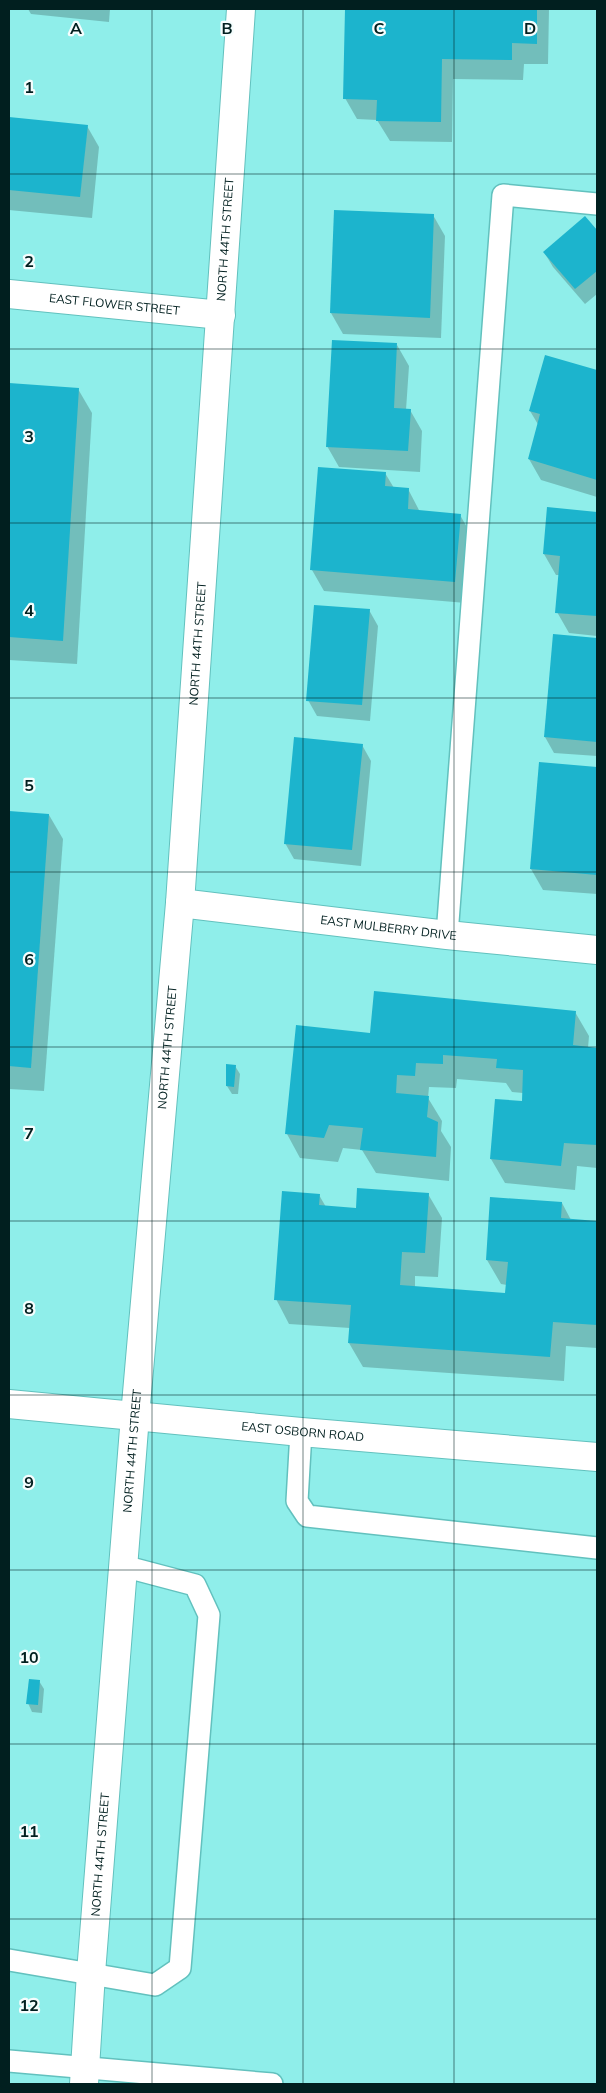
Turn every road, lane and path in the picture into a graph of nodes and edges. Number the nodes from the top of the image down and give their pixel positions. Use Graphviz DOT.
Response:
graph roads {
  1 [pos="241,9"];
  2 [pos="597,204"];
  3 [pos="9,294"];
  4 [pos="221,315"];
  5 [pos="180,904"];
  6 [pos="447,935"];
  7 [pos="597,950"];
  8 [pos="9,1404"];
  9 [pos="135,1416"];
  10 [pos="300,1432"];
  11 [pos="597,1457"];
  12 [pos="597,1548"];
  13 [pos="123,1566"];
  14 [pos="9,1960"];
  15 [pos="91,1973"];
  16 [pos="9,2061"];
  17 [pos="85,2076"];
  18 [pos="272,2084"];
  1 -- 4 [label="main road, NORTH 44TH STREET"];
  2 -- 6 [label="lane"];
  3 -- 4 [label="main road, EAST FLOWER STREET"];
  4 -- 5 [label="main road, NORTH 44TH STREET"];
  5 -- 6 [label="main road, EAST MULBERRY DRIVE"];
  5 -- 9 [label="main road, NORTH 44TH STREET"];
  6 -- 7 [label="main road, EAST MULBERRY DRIVE"];
  8 -- 9 [label="main road, EAST OSBORN ROAD"];
  9 -- 10 [label="main road, EAST OSBORN ROAD"];
  9 -- 13 [label="main road, NORTH 44TH STREET"];
  10 -- 11 [label="main road, EAST OSBORN ROAD"];
  10 -- 12 [label="lane"];
  13 -- 15 [label="main road, NORTH 44TH STREET"];
  13 -- 15 [label="lane"];
  14 -- 15 [label="lane"];
  15 -- 17 [label="main road, NORTH 44TH STREET"];
  16 -- 17 [label="lane"];
  17 -- 18 [label="lane"];
}
